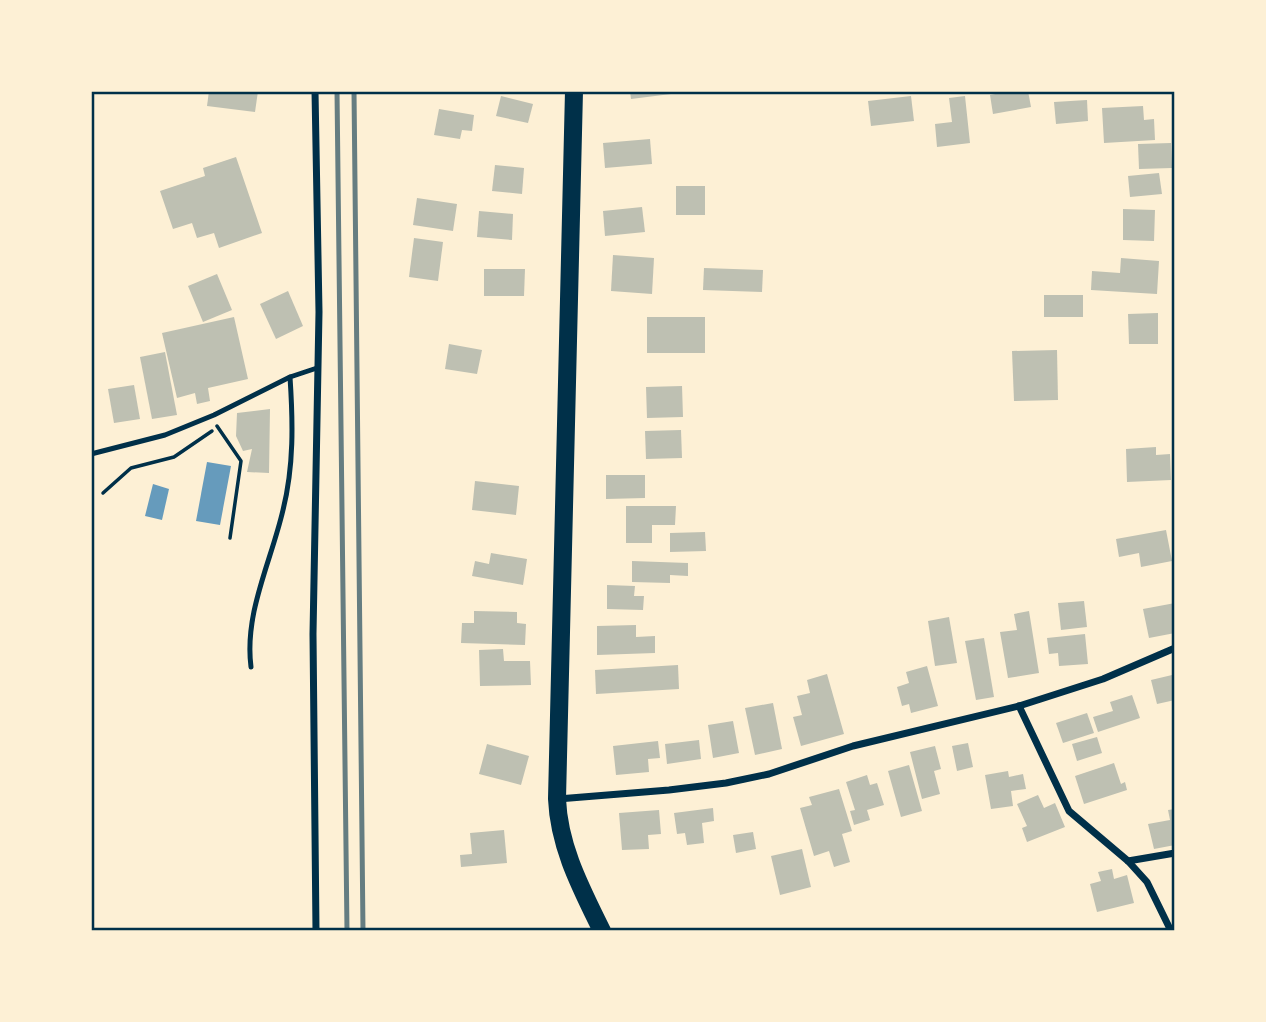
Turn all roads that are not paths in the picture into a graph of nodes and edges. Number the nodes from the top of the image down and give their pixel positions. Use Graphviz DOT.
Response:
graph roads {
  1 [pos="315,91"];
  2 [pos="574,91"];
  3 [pos="317,368"];
  4 [pos="290,377"];
  5 [pos="91,454"];
  6 [pos="1175,648"];
  7 [pos="251,667"];
  8 [pos="1019,706"];
  9 [pos="557,799"];
  10 [pos="1175,853"];
  11 [pos="1128,861"];
  12 [pos="316,931"];
  13 [pos="602,931"];
  14 [pos="1171,931"];
  1 -- 3 [label="street"];
  2 -- 9 [label="main road"];
  3 -- 4 [label="lane"];
  3 -- 12 [label="street"];
  4 -- 5 [label="lane"];
  4 -- 7 [label="lane"];
  6 -- 8 [label="street"];
  8 -- 9 [label="street"];
  8 -- 11 [label="street"];
  9 -- 13 [label="main road"];
  10 -- 11 [label="street"];
  11 -- 14 [label="street"];
}
